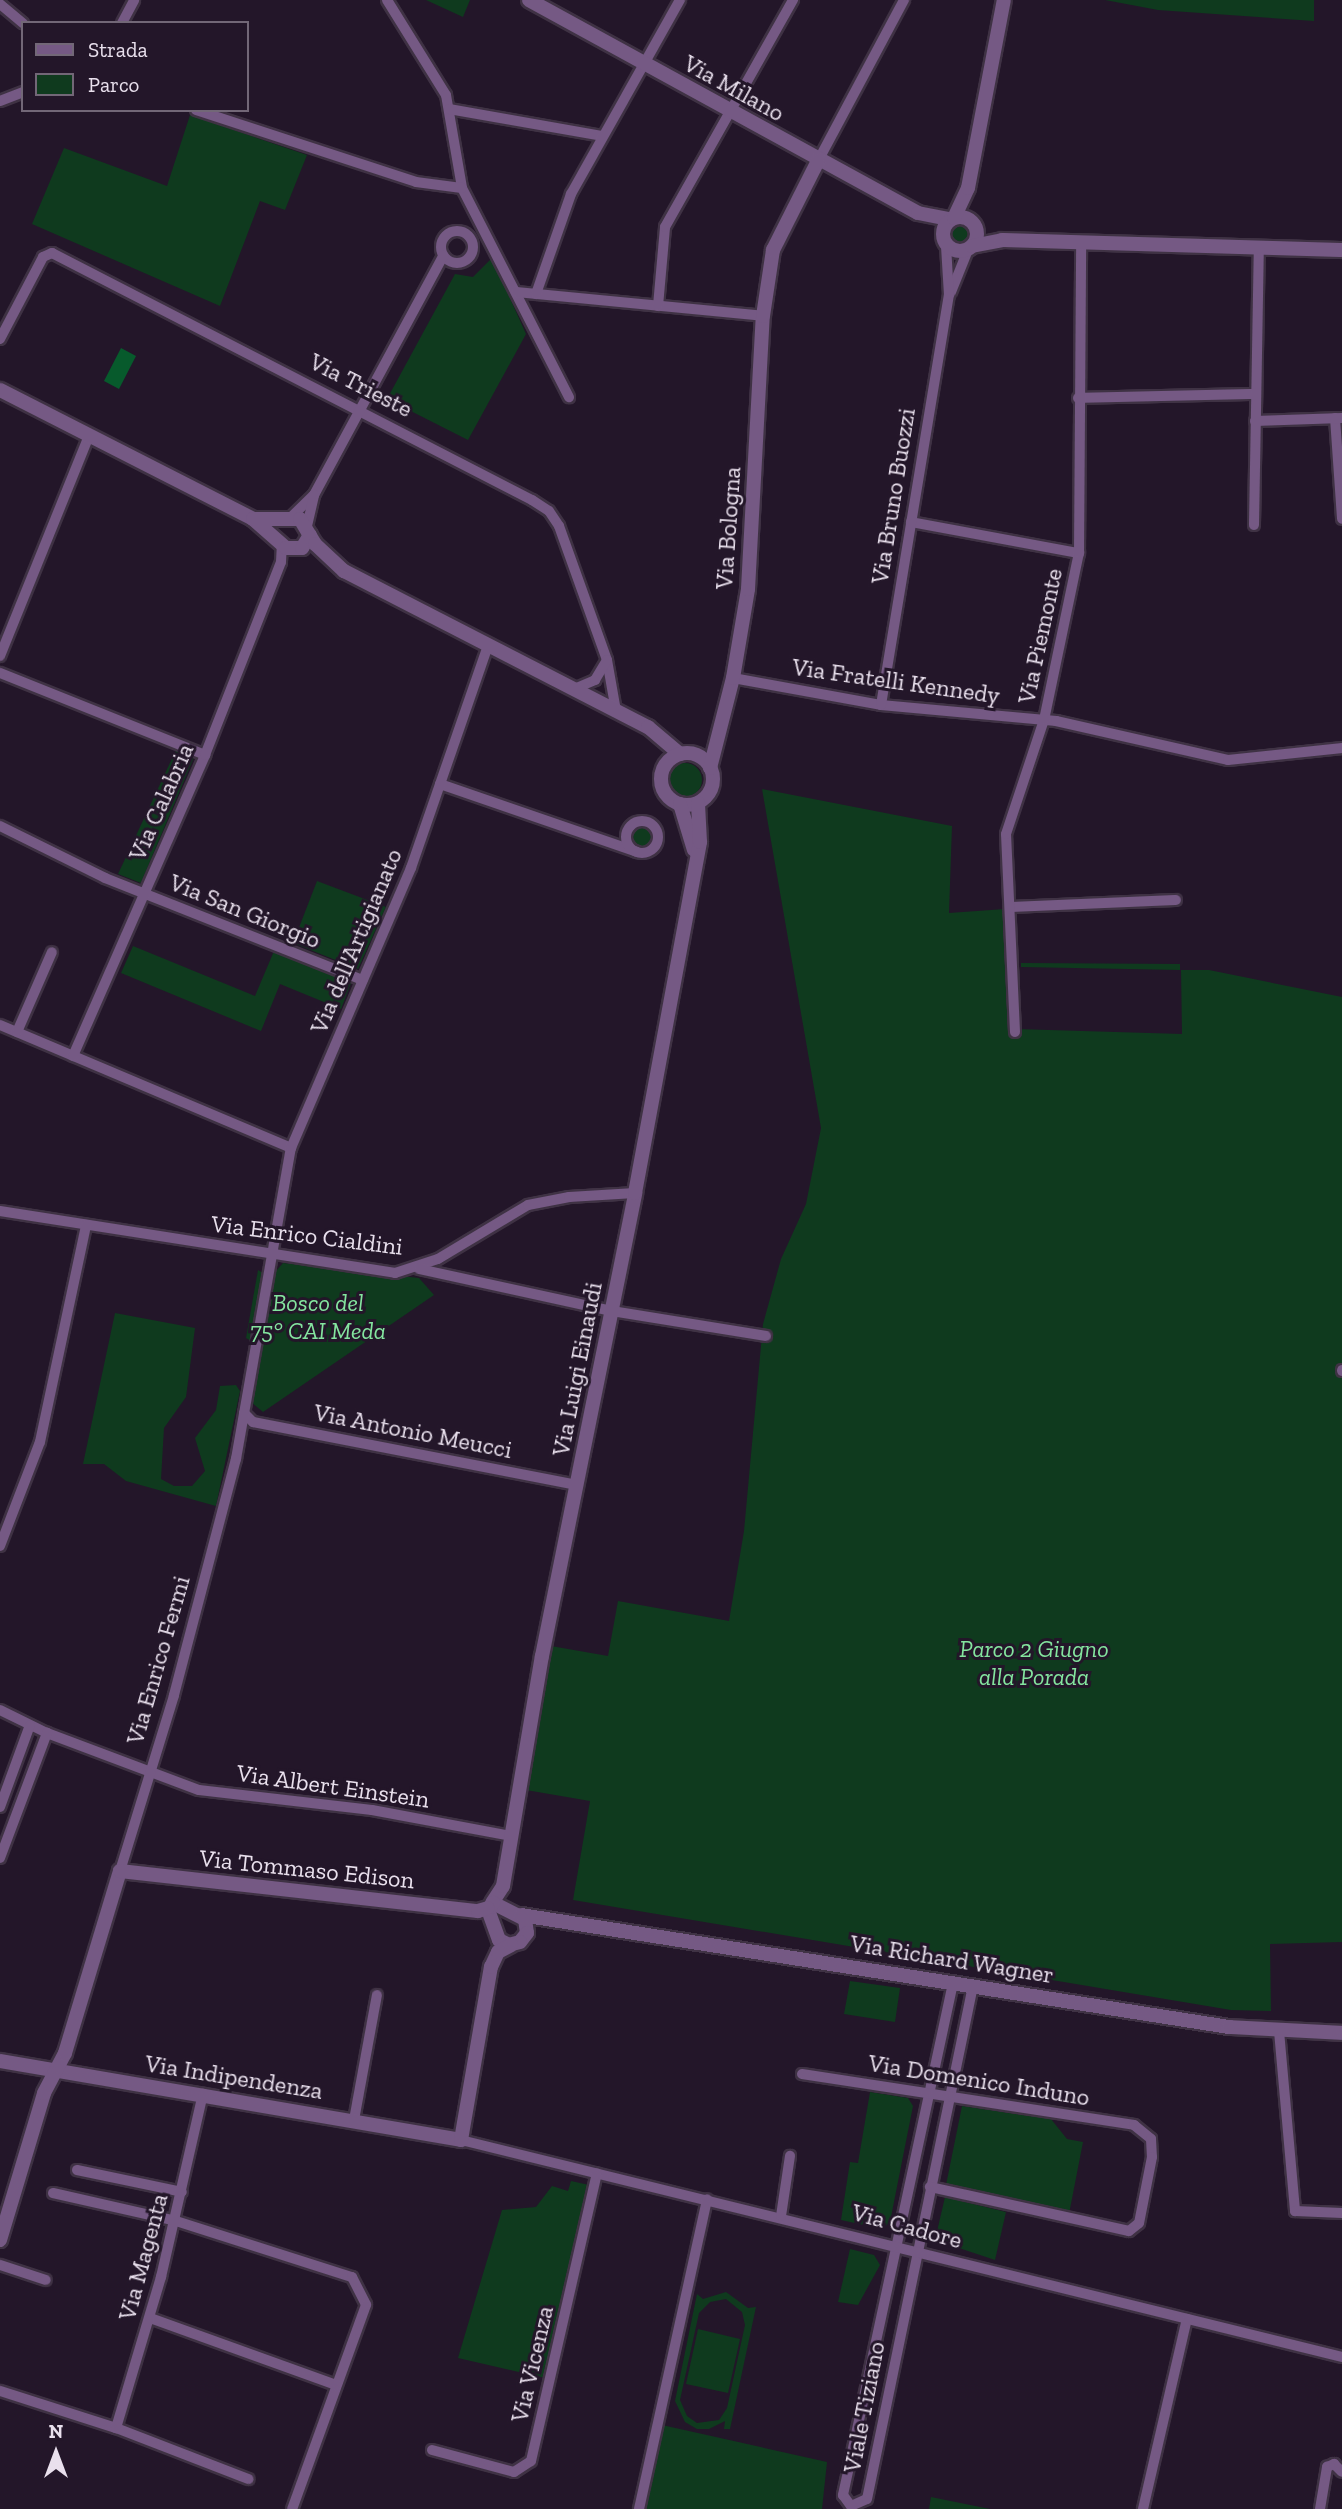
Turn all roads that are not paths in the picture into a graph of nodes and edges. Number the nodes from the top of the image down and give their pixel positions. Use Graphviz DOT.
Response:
graph roads {
  1 [pos="134,0"];
  2 [pos="387,0"];
  3 [pos="529,0"];
  4 [pos="680,0"];
  5 [pos="793,0"];
  6 [pos="904,0"];
  7 [pos="1004,0"];
  8 [pos="0,4"];
  9 [pos="21,21"];
  10 [pos="123,21"];
  11 [pos="641,64"];
  12 [pos="21,93"];
  13 [pos="0,101"];
  14 [pos="449,109"];
  15 [pos="731,111"];
  16 [pos="201,112"];
  17 [pos="602,136"];
  18 [pos="818,161"];
  19 [pos="461,188"];
  20 [pos="968,188"];
  21 [pos="918,213"];
  22 [pos="952,219"];
  23 [pos="973,224"];
  24 [pos="1002,240"];
  25 [pos="1081,243"];
  26 [pos="945,244"];
  27 [pos="970,248"];
  28 [pos="1342,250"];
  29 [pos="1259,251"];
  30 [pos="443,256"];
  31 [pos="516,292"];
  32 [pos="536,294"];
  33 [pos="949,295"];
  34 [pos="658,306"];
  35 [pos="763,316"];
  36 [pos="0,339"];
  37 [pos="0,390"];
  38 [pos="1256,394"];
  39 [pos="569,397"];
  40 [pos="1078,398"];
  41 [pos="360,410"];
  42 [pos="1338,418"];
  43 [pos="1255,421"];
  44 [pos="89,436"];
  45 [pos="314,495"];
  46 [pos="253,519"];
  47 [pos="1342,519"];
  48 [pos="287,520"];
  49 [pos="911,522"];
  50 [pos="1254,525"];
  51 [pos="304,540"];
  52 [pos="281,542"];
  53 [pos="1079,554"];
  54 [pos="281,562"];
  55 [pos="488,646"];
  56 [pos="0,656"];
  57 [pos="607,660"];
  58 [pos="0,673"];
  59 [pos="733,678"];
  60 [pos="574,689"];
  61 [pos="881,705"];
  62 [pos="616,711"];
  63 [pos="633,720"];
  64 [pos="1044,720"];
  65 [pos="719,741"];
  66 [pos="1342,748"];
  67 [pos="680,754"];
  68 [pos="205,755"];
  69 [pos="696,755"];
  70 [pos="664,767"];
  71 [pos="710,768"];
  72 [pos="440,784"];
  73 [pos="698,803"];
  74 [pos="680,804"];
  75 [pos="0,826"];
  76 [pos="627,833"];
  77 [pos="613,845"];
  78 [pos="637,852"];
  79 [pos="695,862"];
  80 [pos="144,894"];
  81 [pos="1175,900"];
  82 [pos="1010,906"];
  83 [pos="52,952"];
  84 [pos="362,980"];
  85 [pos="0,1025"];
  86 [pos="17,1032"];
  87 [pos="1015,1032"];
  88 [pos="73,1056"];
  89 [pos="291,1148"];
  90 [pos="635,1193"];
  91 [pos="0,1211"];
  92 [pos="86,1225"];
  93 [pos="270,1253"];
  94 [pos="419,1269"];
  95 [pos="612,1311"];
  96 [pos="766,1336"];
  97 [pos="244,1413"];
  98 [pos="577,1485"];
  99 [pos="0,1546"];
  100 [pos="0,1710"];
  101 [pos="30,1725"];
  102 [pos="47,1733"];
  103 [pos="151,1769"];
  104 [pos="0,1807"];
  105 [pos="512,1836"];
  106 [pos="0,1858"];
  107 [pos="120,1871"];
  108 [pos="503,1886"];
  109 [pos="490,1905"];
  110 [pos="520,1914"];
  111 [pos="555,1923"];
  112 [pos="518,1942"];
  113 [pos="953,1983"];
  114 [pos="973,1986"];
  115 [pos="377,1995"];
  116 [pos="1279,2031"];
  117 [pos="1342,2033"];
  118 [pos="0,2061"];
  119 [pos="57,2070"];
  120 [pos="803,2074"];
  121 [pos="931,2093"];
  122 [pos="203,2094"];
  123 [pos="949,2096"];
  124 [pos="354,2120"];
  125 [pos="461,2140"];
  126 [pos="790,2156"];
  127 [pos="77,2170"];
  128 [pos="597,2173"];
  129 [pos="930,2187"];
  130 [pos="182,2192"];
  131 [pos="53,2193"];
  132 [pos="707,2199"];
  133 [pos="4,2208"];
  134 [pos="1342,2213"];
  135 [pos="781,2216"];
  136 [pos="176,2221"];
  137 [pos="0,2240"];
  138 [pos="898,2246"];
  139 [pos="917,2250"];
  140 [pos="0,2265"];
  141 [pos="46,2280"];
  142 [pos="150,2318"];
  143 [pos="1187,2319"];
  144 [pos="1342,2357"];
  145 [pos="336,2385"];
  146 [pos="0,2391"];
  147 [pos="116,2428"];
  148 [pos="432,2450"];
  149 [pos="1342,2472"];
  150 [pos="248,2479"];
  151 [pos="292,2509"];
  152 [pos="639,2509"];
  153 [pos="1143,2509"];
  154 [pos="1320,2509"];
  1 -- 10 [label="street"];
  2 -- 14 [label="street"];
  3 -- 11 [label="street, Via Milano"];
  4 -- 11 [label="street"];
  5 -- 15 [label="street"];
  6 -- 18 [label="street"];
  7 -- 20 [label="street"];
  8 -- 9 [label="street"];
  11 -- 15 [label="street, Via Milano"];
  11 -- 17 [label="street"];
  12 -- 13 [label="street"];
  14 -- 17 [label="street"];
  14 -- 19 [label="street"];
  15 -- 18 [label="street, Via Milano"];
  15 -- 34 [label="street"];
  16 -- 19 [label="street"];
  17 -- 32 [label="street"];
  18 -- 21 [label="street, Via Milano"];
  18 -- 35 [label="street, Via Bologna"];
  19 -- 31 [label="street"];
  20 -- 22 [label="street"];
  20 -- 23 [label="street"];
  21 -- 22 [label="street, Via Milano"];
  21 -- 26 [label="street, Via Milano"];
  22 -- 23 [label="street"];
  22 -- 26 [label="street"];
  23 -- 24 [label="street"];
  23 -- 27 [label="street"];
  24 -- 25 [label="street"];
  24 -- 27 [label="street"];
  25 -- 29 [label="street"];
  25 -- 40 [label="street, Via Piemonte"];
  26 -- 27 [label="street"];
  26 -- 33 [label="street, Via Bruno Buozzi"];
  27 -- 33 [label="street, Via Bruno Buozzi"];
  28 -- 29 [label="street"];
  29 -- 38 [label="street"];
  30 -- 41 [label="street"];
  31 -- 32 [label="street"];
  31 -- 39 [label="street"];
  32 -- 34 [label="street"];
  33 -- 49 [label="street, Via Bruno Buozzi"];
  34 -- 35 [label="street"];
  35 -- 59 [label="street, Via Bologna"];
  36 -- 41 [label="street, Via Trieste"];
  37 -- 44 [label="street"];
  38 -- 40 [label="street"];
  38 -- 43 [label="street"];
  40 -- 53 [label="street, Via Piemonte"];
  41 -- 45 [label="street"];
  41 -- 57 [label="street, Via Trieste"];
  42 -- 43 [label="street"];
  42 -- 47 [label="street"];
  43 -- 50 [label="street"];
  44 -- 46 [label="street"];
  44 -- 56 [label="street"];
  45 -- 48 [label="street"];
  45 -- 51 [label="street"];
  46 -- 48 [label="street"];
  46 -- 52 [label="street"];
  48 -- 51 [label="street"];
  48 -- 52 [label="street"];
  49 -- 53 [label="street"];
  49 -- 61 [label="street, Via Bruno Buozzi"];
  51 -- 52 [label="street"];
  51 -- 54 [label="street"];
  51 -- 55 [label="street"];
  52 -- 54 [label="street"];
  53 -- 64 [label="street, Via Piemonte"];
  54 -- 68 [label="street, Via Calabria"];
  55 -- 60 [label="street"];
  55 -- 72 [label="street, Via dell'Artigianato"];
  57 -- 60 [label="street"];
  57 -- 62 [label="street, Via Trieste"];
  58 -- 68 [label="street"];
  59 -- 61 [label="street, Via Fratelli Kennedy"];
  59 -- 65 [label="street, Via Bologna"];
  60 -- 62 [label="street"];
  61 -- 64 [label="street, Via Fratelli Kennedy"];
  62 -- 63 [label="street"];
  63 -- 67 [label="street"];
  63 -- 70 [label="street"];
  64 -- 66 [label="street, Via Fratelli Kennedy"];
  64 -- 82 [label="street, Via Piemonte"];
  65 -- 69 [label="street"];
  65 -- 71 [label="street, Via Bologna"];
  67 -- 69 [label="street"];
  67 -- 70 [label="street"];
  68 -- 80 [label="street, Via Calabria"];
  69 -- 71 [label="street"];
  70 -- 74 [label="street"];
  71 -- 73 [label="street"];
  72 -- 77 [label="street"];
  72 -- 84 [label="street, Via dell'Artigianato"];
  73 -- 74 [label="street"];
  73 -- 79 [label="street, Via Luigi Einaudi"];
  74 -- 79 [label="street, Via Luigi Einaudi"];
  75 -- 80 [label="street, Via San Giorgio"];
  76 -- 77 [label="street"];
  76 -- 78 [label="street"];
  76 -- 78 [label="street"];
  77 -- 78 [label="street"];
  79 -- 90 [label="street, Via Luigi Einaudi"];
  80 -- 84 [label="street, Via San Giorgio"];
  80 -- 88 [label="street, Via Calabria"];
  81 -- 82 [label="street"];
  82 -- 87 [label="street, Via Piemonte"];
  83 -- 86 [label="street"];
  84 -- 89 [label="street, Via dell'Artigianato"];
  85 -- 86 [label="street"];
  86 -- 88 [label="street"];
  88 -- 89 [label="street"];
  89 -- 93 [label="street, Via dell'Artigianato"];
  90 -- 94 [label="street, Via Enrico Cialdini"];
  90 -- 95 [label="street, Via Luigi Einaudi"];
  91 -- 92 [label="street, Via Enrico Cialdini"];
  92 -- 93 [label="street, Via Enrico Cialdini"];
  92 -- 99 [label="street"];
  93 -- 94 [label="street, Via Enrico Cialdini"];
  93 -- 97 [label="street, Via Enrico Fermi"];
  94 -- 95 [label="street"];
  95 -- 96 [label="street"];
  95 -- 98 [label="street, Via Luigi Einaudi"];
  97 -- 98 [label="street, Via Antonio Meucci"];
  97 -- 103 [label="street, Via Enrico Fermi"];
  98 -- 105 [label="street, Via Luigi Einaudi"];
  100 -- 101 [label="street, Via Albert Einstein"];
  101 -- 102 [label="street, Via Albert Einstein"];
  101 -- 104 [label="street"];
  102 -- 103 [label="street, Via Albert Einstein"];
  102 -- 106 [label="street"];
  103 -- 105 [label="street, Via Albert Einstein"];
  103 -- 107 [label="street, Via Enrico Fermi"];
  105 -- 108 [label="street, Via Luigi Einaudi"];
  107 -- 109 [label="street, Via Tommaso Edison"];
  107 -- 119 [label="street, Via Enrico Fermi"];
  108 -- 109 [label="street, Via Luigi Einaudi"];
  108 -- 110 [label="street"];
  109 -- 110 [label="street, Via Richard Wagner"];
  109 -- 112 [label="street"];
  110 -- 111 [label="street, Via Richard Wagner"];
  110 -- 112 [label="street"];
  111 -- 112 [label="street"];
  111 -- 113 [label="street, Via Richard Wagner"];
  112 -- 125 [label="street"];
  113 -- 114 [label="street, Via Richard Wagner"];
  113 -- 121 [label="street, Viale Tiziano"];
  114 -- 116 [label="street, Via Richard Wagner"];
  114 -- 123 [label="street, Viale Tiziano"];
  115 -- 124 [label="street"];
  116 -- 117 [label="street, Via Richard Wagner"];
  116 -- 134 [label="street"];
  118 -- 119 [label="street, Via Indipendenza"];
  119 -- 122 [label="street, Via Indipendenza"];
  119 -- 133 [label="street, Via Enrico Fermi"];
  120 -- 121 [label="street, Via Domenico Induno"];
  121 -- 123 [label="street, Via Domenico Induno"];
  121 -- 138 [label="street, Viale Tiziano"];
  122 -- 124 [label="street, Via Indipendenza"];
  122 -- 130 [label="street, Via Magenta"];
  123 -- 129 [label="street, Viale Tiziano"];
  123 -- 129 [label="street, Via Domenico Induno"];
  124 -- 125 [label="street, Via Indipendenza"];
  125 -- 128 [label="street, Via Cadore"];
  126 -- 135 [label="street"];
  127 -- 130 [label="street"];
  128 -- 132 [label="street, Via Cadore"];
  128 -- 148 [label="street, Via Vicenza"];
  129 -- 139 [label="street, Viale Tiziano"];
  130 -- 136 [label="street, Via Magenta"];
  131 -- 136 [label="street"];
  132 -- 135 [label="street, Via Cadore"];
  132 -- 152 [label="street"];
  133 -- 137 [label="street, Via Enrico Fermi"];
  135 -- 138 [label="street, Via Cadore"];
  136 -- 142 [label="street, Via Magenta"];
  136 -- 145 [label="street"];
  138 -- 139 [label="street, Via Cadore"];
  138 -- 139 [label="street, Viale Tiziano"];
  139 -- 143 [label="street, Via Cadore"];
  140 -- 141 [label="street"];
  142 -- 145 [label="street"];
  142 -- 147 [label="street, Via Magenta"];
  143 -- 144 [label="street, Via Cadore"];
  143 -- 153 [label="street"];
  145 -- 151 [label="street"];
  146 -- 147 [label="street"];
  147 -- 150 [label="street"];
  149 -- 154 [label="street"];
}
